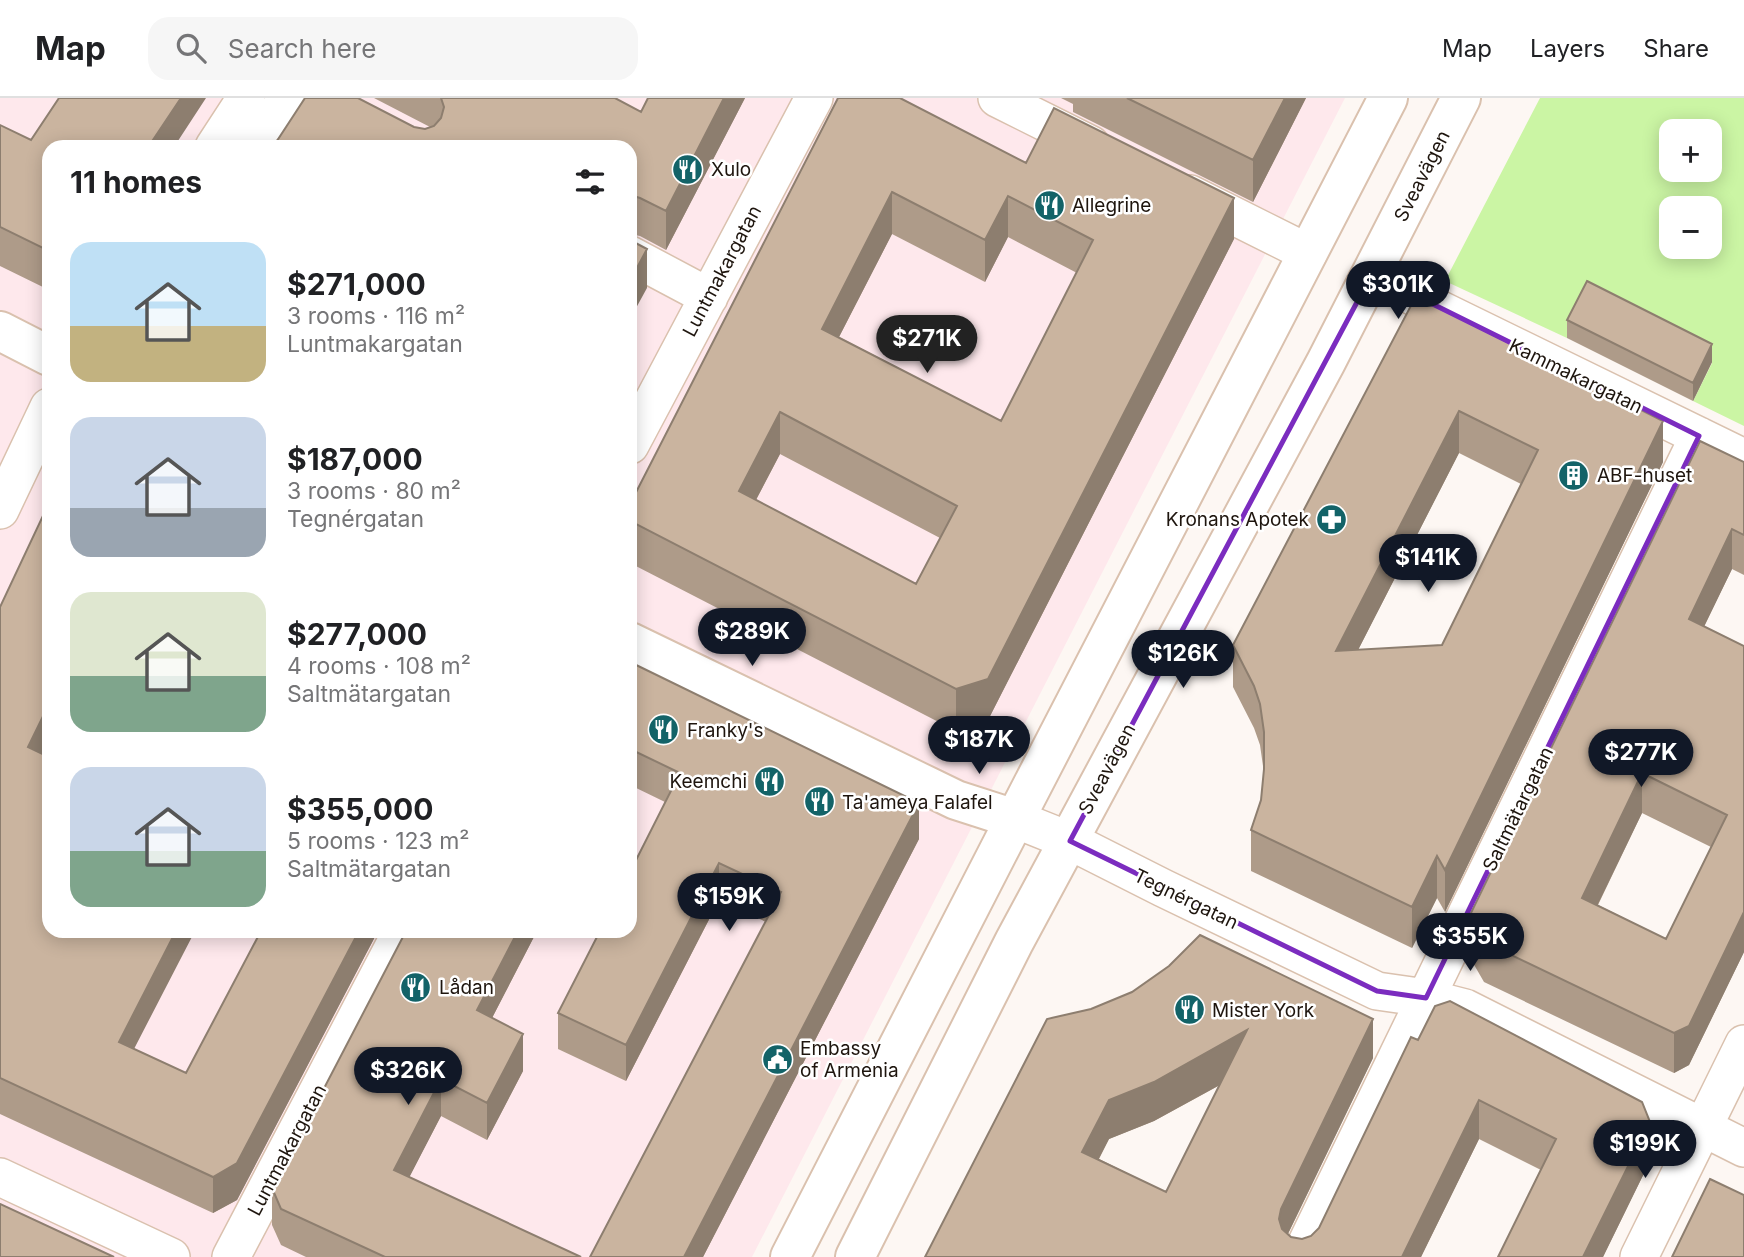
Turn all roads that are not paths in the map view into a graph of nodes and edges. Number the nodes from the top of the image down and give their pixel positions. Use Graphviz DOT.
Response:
graph roads {
  1 [pos="246,98"];
  2 [pos="290,98"];
  3 [pos="814,98"];
  4 [pos="997,98"];
  5 [pos="1388,98"];
  6 [pos="1461,98"];
  7 [pos="219,140"];
  8 [pos="244,140"];
  9 [pos="1120,159"];
  10 [pos="1156,177"];
  11 [pos="1308,253"];
  12 [pos="637,259"];
  13 [pos="1372,274"];
  14 [pos="709,297"];
  15 [pos="0,331"];
  16 [pos="42,352"];
  17 [pos="42,422"];
  18 [pos="637,432"];
  19 [pos="1699,436"];
  20 [pos="1744,458"];
  21 [pos="0,510"];
  22 [pos="637,645"];
  23 [pos="1015,819"];
  24 [pos="1070,841"];
  25 [pos="398,938"];
  26 [pos="1426,998"];
  27 [pos="1744,1044"];
  28 [pos="1702,1128"];
  29 [pos="1744,1148"];
  30 [pos="0,1177"];
  31 [pos="171,1257"];
  32 [pos="231,1257"];
  33 [pos="790,1257"];
  34 [pos="855,1257"];
  35 [pos="1300,1257"];
  36 [pos="1639,1257"];
  1 -- 7 [label="street"];
  2 -- 8 [label="street"];
  3 -- 14 [label="street, Luntmakargatan"];
  4 -- 9 [label="street"];
  5 -- 11 [label="main road"];
  6 -- 13 [label="main road, Sveavägen"];
  10 -- 11 [label="street"];
  11 -- 23 [label="main road"];
  12 -- 14 [label="street"];
  13 -- 19 [label="street, Kammakargatan"];
  13 -- 24 [label="main road, Sveavägen"];
  14 -- 18 [label="street, Luntmakargatan"];
  15 -- 16 [label="main road"];
  17 -- 21 [label="street"];
  19 -- 20 [label="street, Kammakargatan"];
  19 -- 26 [label="street, Saltmätargatan"];
  22 -- 23 [label="main road, Tegnérgatan"];
  23 -- 24 [label="street, Tegnérgatan"];
  23 -- 33 [label="main road"];
  24 -- 26 [label="street, Tegnérgatan"];
  24 -- 34 [label="main road, Sveavägen"];
  25 -- 32 [label="street, Luntmakargatan"];
  26 -- 28 [label="street, Tegnérgatan"];
  26 -- 35 [label="street, Saltmätargatan"];
  27 -- 28 [label="street"];
  28 -- 29 [label="street, Tegnérgatan"];
  28 -- 36 [label="street"];
  30 -- 31 [label="street"];
}
